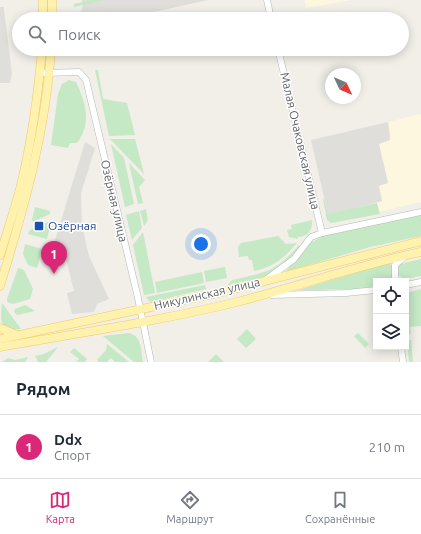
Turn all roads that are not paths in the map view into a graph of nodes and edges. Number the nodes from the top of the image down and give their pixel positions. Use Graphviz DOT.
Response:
graph roads {
  1 [pos="43,0"];
  2 [pos="52,0"];
  3 [pos="267,0"];
  4 [pos="43,12"];
  5 [pos="52,12"];
  6 [pos="270,12"];
  7 [pos="41,56"];
  8 [pos="50,56"];
  9 [pos="280,56"];
  10 [pos="40,72"];
  11 [pos="49,73"];
  12 [pos="421,212"];
  13 [pos="322,233"];
  14 [pos="417,241"];
  15 [pos="416,253"];
  16 [pos="0,255"];
  17 [pos="394,278"];
  18 [pos="421,282"];
  19 [pos="261,283"];
  20 [pos="409,284"];
  21 [pos="0,286"];
  22 [pos="373,290"];
  23 [pos="262,295"];
  24 [pos="140,310"];
  25 [pos="115,315"];
  26 [pos="142,322"];
  27 [pos="116,327"];
  28 [pos="0,328"];
  29 [pos="20,336"];
  30 [pos="0,339"];
  31 [pos="0,347"];
  32 [pos="401,350"];
  33 [pos="151,362"];
  34 [pos="403,362"];
  1 -- 4 [label="main road"];
  2 -- 5 [label="main road"];
  3 -- 6 [label="street"];
  7 -- 10 [label="main road"];
  8 -- 11 [label="main road"];
  9 -- 13 [label="street, Малая Очаковская улица"];
  10 -- 11 [label="street, Озёрная улица"];
  10 -- 16 [label="main road"];
  11 -- 21 [label="main road"];
  11 -- 24 [label="street, Озёрная улица"];
  12 -- 13 [label="street, Никулинская улица"];
  13 -- 19 [label="street, Никулинская улица"];
  14 -- 19 [label="main road"];
  15 -- 17 [label="street"];
  15 -- 23 [label="main road"];
  18 -- 20 [label="street"];
  19 -- 24 [label="main road, Никулинская улица"];
  22 -- 23 [label="street, Никулинская улица"];
  23 -- 26 [label="main road, Никулинская улица"];
  24 -- 25 [label="main road, Никулинская улица"];
  24 -- 26 [label="street, Озёрная улица"];
  25 -- 27 [label="main road"];
  25 -- 29 [label="main road, Никулинская улица"];
  26 -- 27 [label="main road, Никулинская улица"];
  26 -- 33 [label="street, Озёрная улица"];
  27 -- 31 [label="main road, Никулинская улица"];
  28 -- 29 [label="main road"];
  29 -- 30 [label="main road, Никулинская улица"];
  32 -- 34 [label="street"];
}
